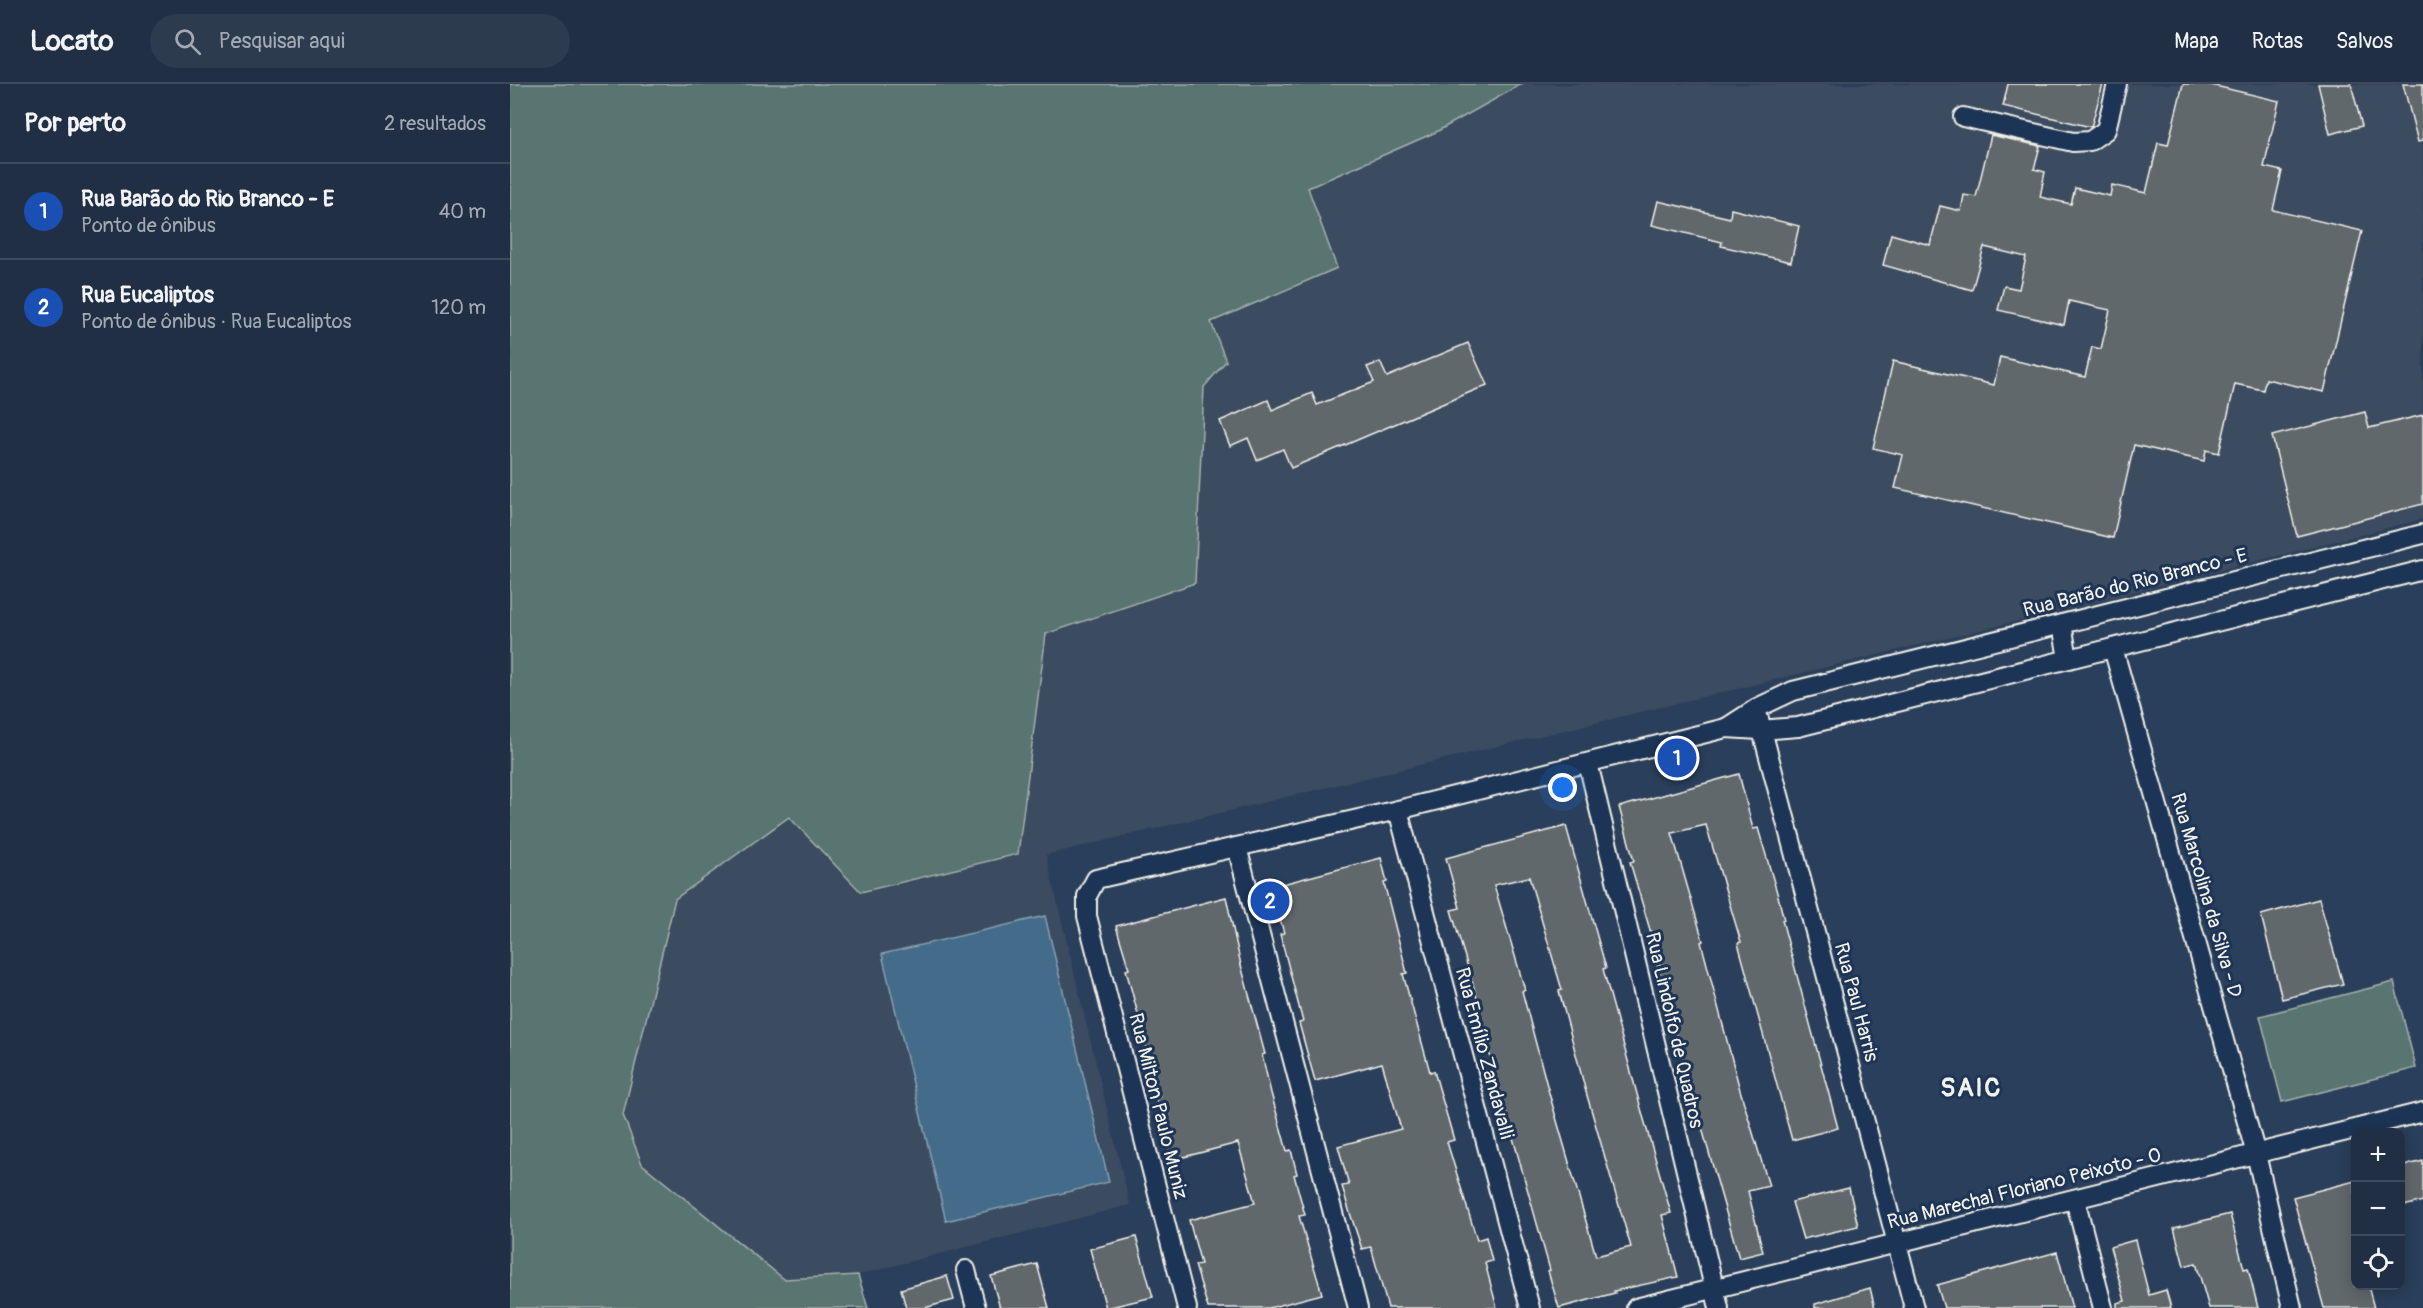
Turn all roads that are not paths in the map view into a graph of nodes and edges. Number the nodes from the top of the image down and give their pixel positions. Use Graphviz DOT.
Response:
graph roads {
  1 [pos="2117,84"];
  2 [pos="1963,117"];
  3 [pos="2423,534"];
  4 [pos="2423,570"];
  5 [pos="2062,624"];
  6 [pos="2113,648"];
  7 [pos="2068,659"];
  8 [pos="1757,708"];
  9 [pos="1726,728"];
  10 [pos="1760,730"];
  11 [pos="1588,763"];
  12 [pos="1398,810"];
  13 [pos="1236,847"];
  14 [pos="1087,916"];
  15 [pos="2423,1112"];
  16 [pos="2256,1154"];
  17 [pos="2075,1199"];
  18 [pos="1898,1243"];
  19 [pos="966,1270"];
  20 [pos="1714,1289"];
  21 [pos="975,1308"];
  22 [pos="1187,1308"];
  23 [pos="1358,1308"];
  24 [pos="1530,1308"];
  25 [pos="1636,1308"];
  26 [pos="1719,1308"];
  27 [pos="1914,1308"];
  28 [pos="2103,1308"];
  29 [pos="2292,1308"];
  1 -- 2 [label="street"];
  3 -- 5 [label="street, Rua Barão do Rio Branco - E"];
  4 -- 6 [label="street, Rua Barão do Rio Branco - E"];
  5 -- 7 [label="street"];
  5 -- 8 [label="street, Rua Barão do Rio Branco - E"];
  6 -- 7 [label="street, Rua Barão do Rio Branco - E"];
  6 -- 16 [label="street, Rua Marcolina da Silva - D"];
  7 -- 10 [label="street, Rua Barão do Rio Branco - E"];
  8 -- 9 [label="street, Rua Barão do Rio Branco - E"];
  8 -- 10 [label="street, Rua Paul Harris"];
  9 -- 10 [label="street, Rua Barão do Rio Branco - E"];
  9 -- 11 [label="street, Rua Barão do Rio Branco - E"];
  10 -- 18 [label="street, Rua Paul Harris"];
  11 -- 12 [label="street, Rua Barão do Rio Branco - E"];
  11 -- 20 [label="street, Rua Lindolfo de Quadros"];
  12 -- 13 [label="street, Rua Barão do Rio Branco - E"];
  12 -- 24 [label="street, Rua Emílio Zandavalli"];
  13 -- 14 [label="street, Rua Barão do Rio Branco - E"];
  13 -- 23 [label="street"];
  14 -- 22 [label="street, Rua Milton Paulo Muniz"];
  15 -- 16 [label="street, Rua Marechal Floriano Peixoto - O"];
  16 -- 17 [label="street, Rua Marechal Floriano Peixoto - O"];
  16 -- 29 [label="street, Rua Marcolina da Silva - D"];
  17 -- 18 [label="street, Rua Marechal Floriano Peixoto - O"];
  17 -- 28 [label="street"];
  18 -- 20 [label="street, Rua Marechal Floriano Peixoto - O"];
  18 -- 27 [label="street, Rua Paul Harris"];
  19 -- 21 [label="street"];
  20 -- 25 [label="street, Rua Marechal Floriano Peixoto - O"];
  20 -- 26 [label="street, Rua Lindolfo de Quadros"];
}
